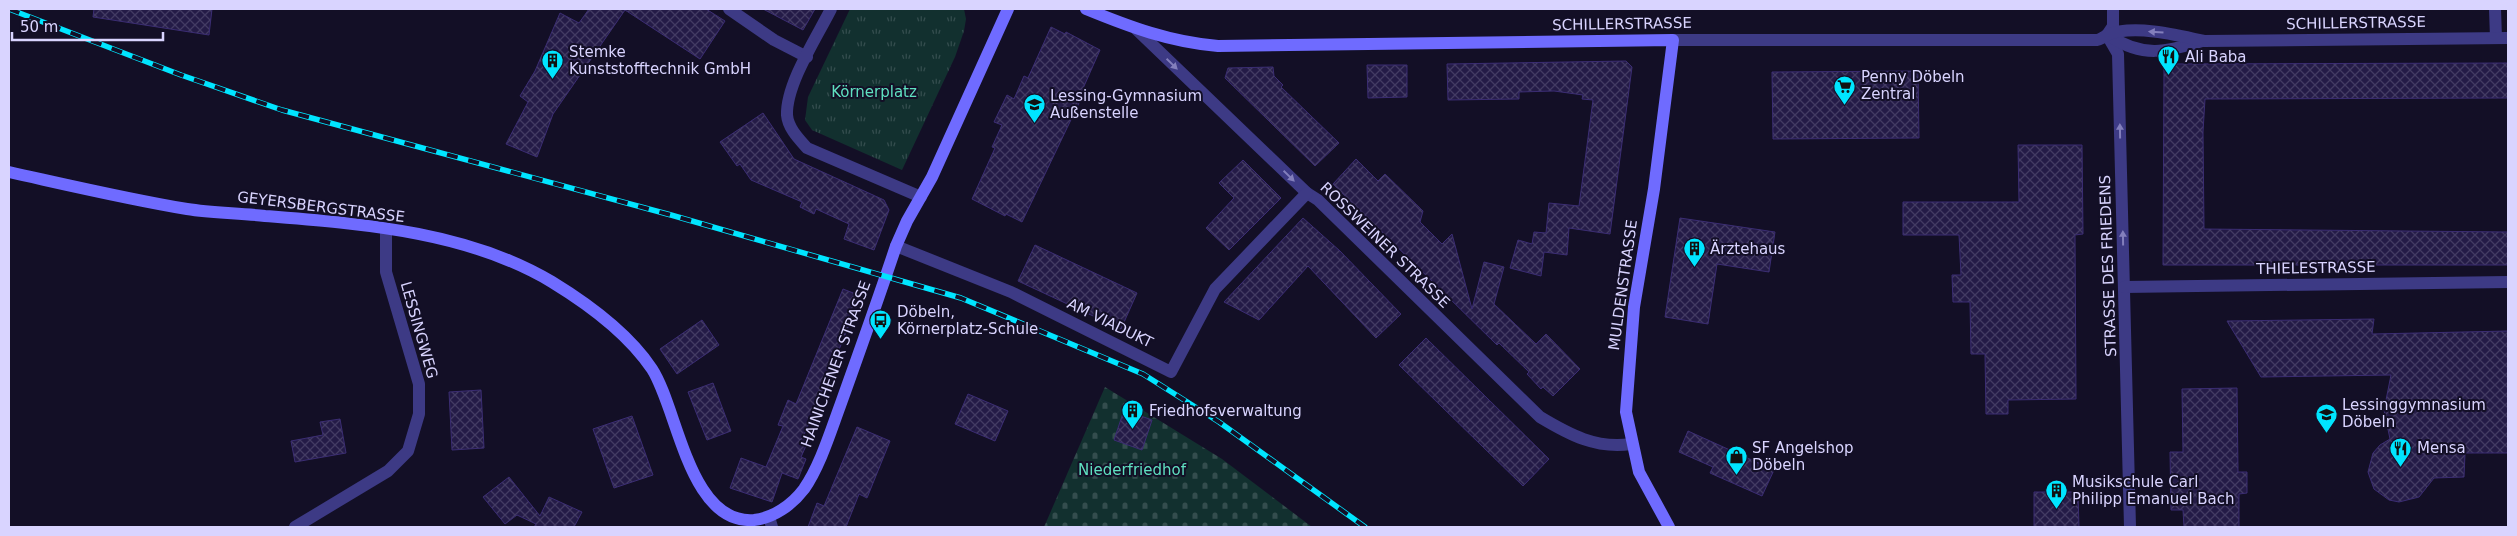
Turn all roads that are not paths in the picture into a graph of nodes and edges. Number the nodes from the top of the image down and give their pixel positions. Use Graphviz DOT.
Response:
graph roads {
  1 [pos="730,9"];
  2 [pos="831,9"];
  3 [pos="1008,9"];
  4 [pos="1086,9"];
  5 [pos="2113,9"];
  6 [pos="2495,9"];
  7 [pos="1137,30"];
  8 [pos="2108,35"];
  9 [pos="2502,38"];
  10 [pos="1672,40"];
  11 [pos="2204,41"];
  12 [pos="807,57"];
  13 [pos="9,172"];
  14 [pos="1308,194"];
  15 [pos="921,198"];
  16 [pos="386,229"];
  17 [pos="896,246"];
  18 [pos="2508,282"];
  19 [pos="2124,287"];
  20 [pos="1631,444"];
  21 [pos="770,522"];
  22 [pos="295,527"];
  23 [pos="1669,527"];
  24 [pos="2130,527"];
  1 -- 12 [label="street"];
  2 -- 12 [label="street"];
  3 -- 15 [label="main road"];
  4 -- 7 [label="main road"];
  5 -- 8 [label="street"];
  6 -- 9 [label="street"];
  7 -- 10 [label="main road, SCHILLERSTRASSE"];
  7 -- 14 [label="street, ROSSWEINER STRASSE, one-way"];
  8 -- 10 [label="street, SCHILLERSTRASSE"];
  11 -- 8 [label="street, SCHILLERSTRASSE, one-way"];
  8 -- 11 [label="street, SCHILLERSTRASSE"];
  19 -- 8 [label="street, STRASSE DES FRIEDENS, one-way"];
  9 -- 11 [label="street, SCHILLERSTRASSE"];
  10 -- 20 [label="main road, MULDENSTRASSE"];
  12 -- 15 [label="street"];
  13 -- 16 [label="main road, GEYERSBERGSTRASSE"];
  14 -- 17 [label="street, AM VIADUKT"];
  14 -- 20 [label="street, ROSSWEINER STRASSE"];
  15 -- 17 [label="main road, HAINICHENER STRASSE"];
  16 -- 21 [label="main road, GEYERSBERGSTRASSE"];
  16 -- 22 [label="street, LESSINGWEG"];
  17 -- 21 [label="main road, HAINICHENER STRASSE"];
  18 -- 19 [label="street, THIELESTRASSE"];
  19 -- 24 [label="street, STRASSE DES FRIEDENS"];
  20 -- 23 [label="main road, MULDENSTRASSE"];
}
